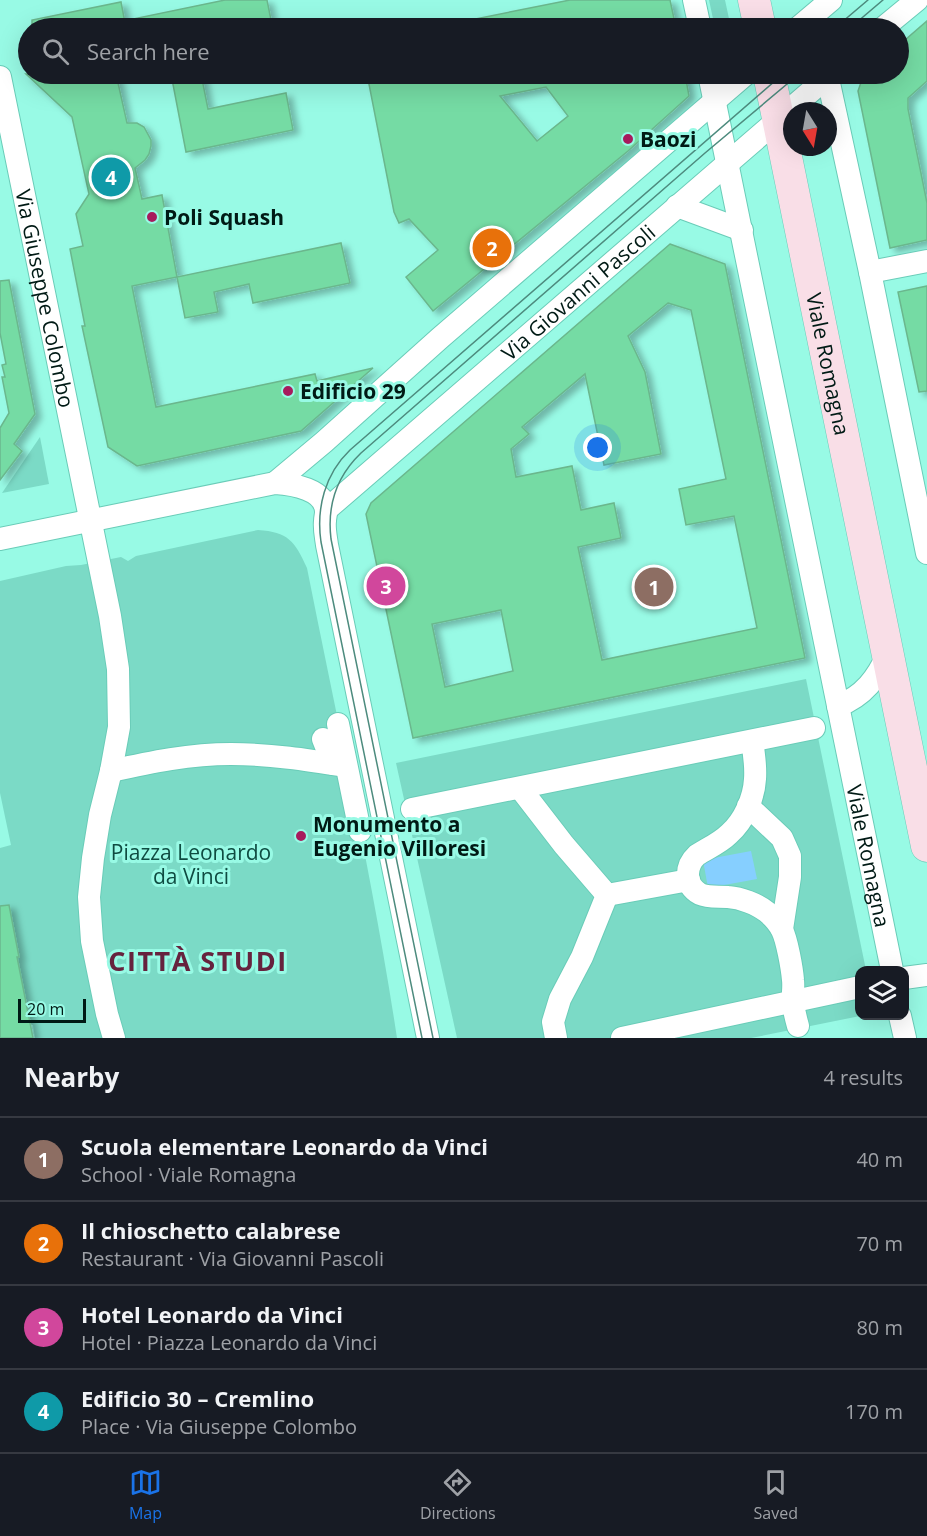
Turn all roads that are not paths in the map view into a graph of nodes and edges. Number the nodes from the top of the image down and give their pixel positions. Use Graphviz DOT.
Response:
graph roads {
  1 [pos="694,0"];
  2 [pos="754,0"];
  3 [pos="917,0"];
  4 [pos="698,18"];
  5 [pos="758,18"];
  6 [pos="895,18"];
  7 [pos="0,77"];
  8 [pos="711,84"];
  9 [pos="735,84"];
  10 [pos="771,84"];
  11 [pos="817,84"];
  12 [pos="830,84"];
  13 [pos="715,101"];
  14 [pos="778,118"];
  15 [pos="728,161"];
  16 [pos="677,206"];
  17 [pos="742,230"];
  18 [pos="927,261"];
  19 [pos="870,272"];
  20 [pos="275,483"];
  21 [pos="326,510"];
  22 [pos="90,521"];
  23 [pos="0,539"];
  24 [pos="927,552"];
  25 [pos="888,654"];
  26 [pos="838,706"];
  27 [pos="814,728"];
  28 [pos="331,731"];
  29 [pos="752,741"];
  30 [pos="340,765"];
  31 [pos="111,771"];
  32 [pos="520,788"];
  33 [pos="748,806"];
  34 [pos="412,809"];
  35 [pos="360,831"];
  36 [pos="927,846"];
  37 [pos="689,880"];
  38 [pos="607,895"];
  39 [pos="782,929"];
  40 [pos="891,966"];
  41 [pos="927,975"];
  42 [pos="909,977"];
  43 [pos="855,988"];
  44 [pos="793,1002"];
  45 [pos="901,1020"];
  46 [pos="798,1026"];
  47 [pos="694,1030"];
  48 [pos="114,1038"];
  49 [pos="428,1038"];
  50 [pos="556,1038"];
  51 [pos="622,1038"];
  52 [pos="905,1038"];
  1 -- 4 [label="street"];
  2 -- 5 [label="main road"];
  3 -- 6 [label="street"];
  7 -- 22 [label="street, Via Giuseppe Colombo"];
  8 -- 13 [label="street, Viale Romagna"];
  9 -- 13 [label="street"];
  10 -- 14 [label="main road, Viale Romagna"];
  11 -- 14 [label="street, Via Giovanni Pascoli"];
  12 -- 19 [label="street"];
  13 -- 15 [label="street, Viale Romagna"];
  13 -- 20 [label="street"];
  14 -- 15 [label="street, Via Giovanni Pascoli"];
  14 -- 25 [label="main road, Viale Romagna"];
  15 -- 16 [label="street, Via Giovanni Pascoli"];
  15 -- 17 [label="street, Viale Romagna"];
  16 -- 17 [label="street"];
  16 -- 21 [label="street, Via Giovanni Pascoli"];
  17 -- 26 [label="street, Viale Romagna"];
  18 -- 19 [label="street"];
  19 -- 24 [label="street"];
  20 -- 21 [label="street"];
  20 -- 22 [label="street"];
  21 -- 49 [label="street"];
  22 -- 23 [label="street"];
  22 -- 31 [label="street"];
  25 -- 26 [label="street"];
  25 -- 36 [label="main road, Viale Romagna"];
  26 -- 40 [label="street, Viale Romagna"];
  27 -- 29 [label="street"];
  28 -- 30 [label="street"];
  29 -- 32 [label="street"];
  29 -- 33 [label="street"];
  30 -- 31 [label="street"];
  30 -- 35 [label="street"];
  31 -- 48 [label="street"];
  32 -- 34 [label="street"];
  32 -- 38 [label="street"];
  33 -- 37 [label="street"];
  33 -- 39 [label="street"];
  37 -- 38 [label="street"];
  37 -- 39 [label="street"];
  38 -- 50 [label="street"];
  39 -- 44 [label="street"];
  41 -- 42 [label="street"];
  43 -- 44 [label="street"];
  44 -- 46 [label="street"];
  44 -- 47 [label="street"];
  45 -- 52 [label="street"];
  47 -- 51 [label="street"];
}
